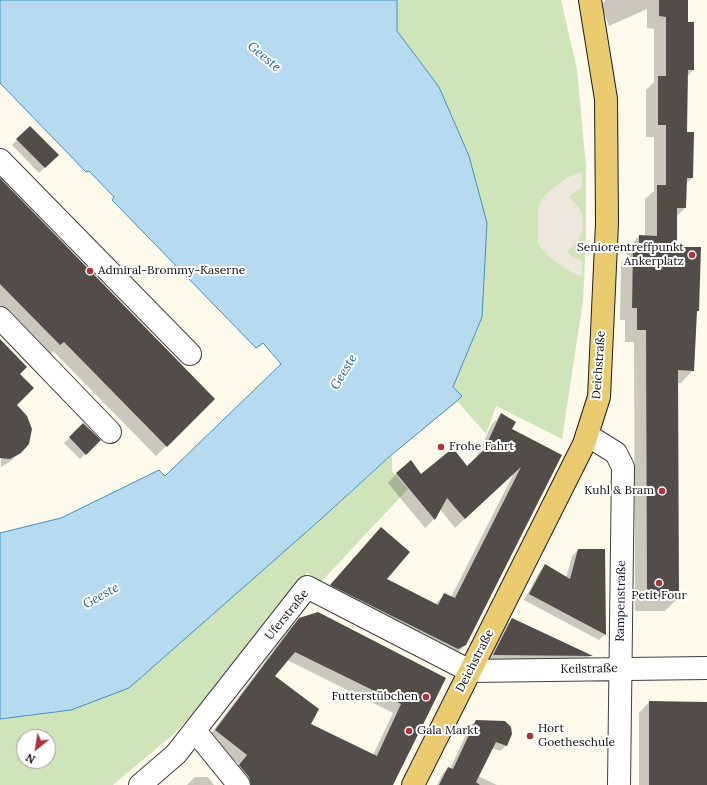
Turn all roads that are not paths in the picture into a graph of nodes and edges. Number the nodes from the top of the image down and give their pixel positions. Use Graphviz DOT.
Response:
graph roads {
  1 [pos="590,0"];
  2 [pos="0,160"];
  3 [pos="0,318"];
  4 [pos="190,354"];
  5 [pos="110,432"];
  6 [pos="587,435"];
  7 [pos="707,668"];
  8 [pos="619,669"];
  9 [pos="470,671"];
  10 [pos="195,731"];
  11 [pos="140,785"];
  12 [pos="239,785"];
  13 [pos="414,785"];
  14 [pos="619,785"];
  1 -- 6 [label="main road, Deichstraße"];
  2 -- 4 [label="street"];
  3 -- 5 [label="street"];
  6 -- 8 [label="street, Rampenstraße"];
  6 -- 9 [label="main road, Deichstraße"];
  7 -- 8 [label="street, Keilstraße"];
  8 -- 9 [label="street, Keilstraße"];
  8 -- 14 [label="street, Rampenstraße"];
  9 -- 10 [label="street, Uferstraße"];
  9 -- 13 [label="main road, Deichstraße"];
  10 -- 11 [label="street"];
  10 -- 12 [label="street"];
}
